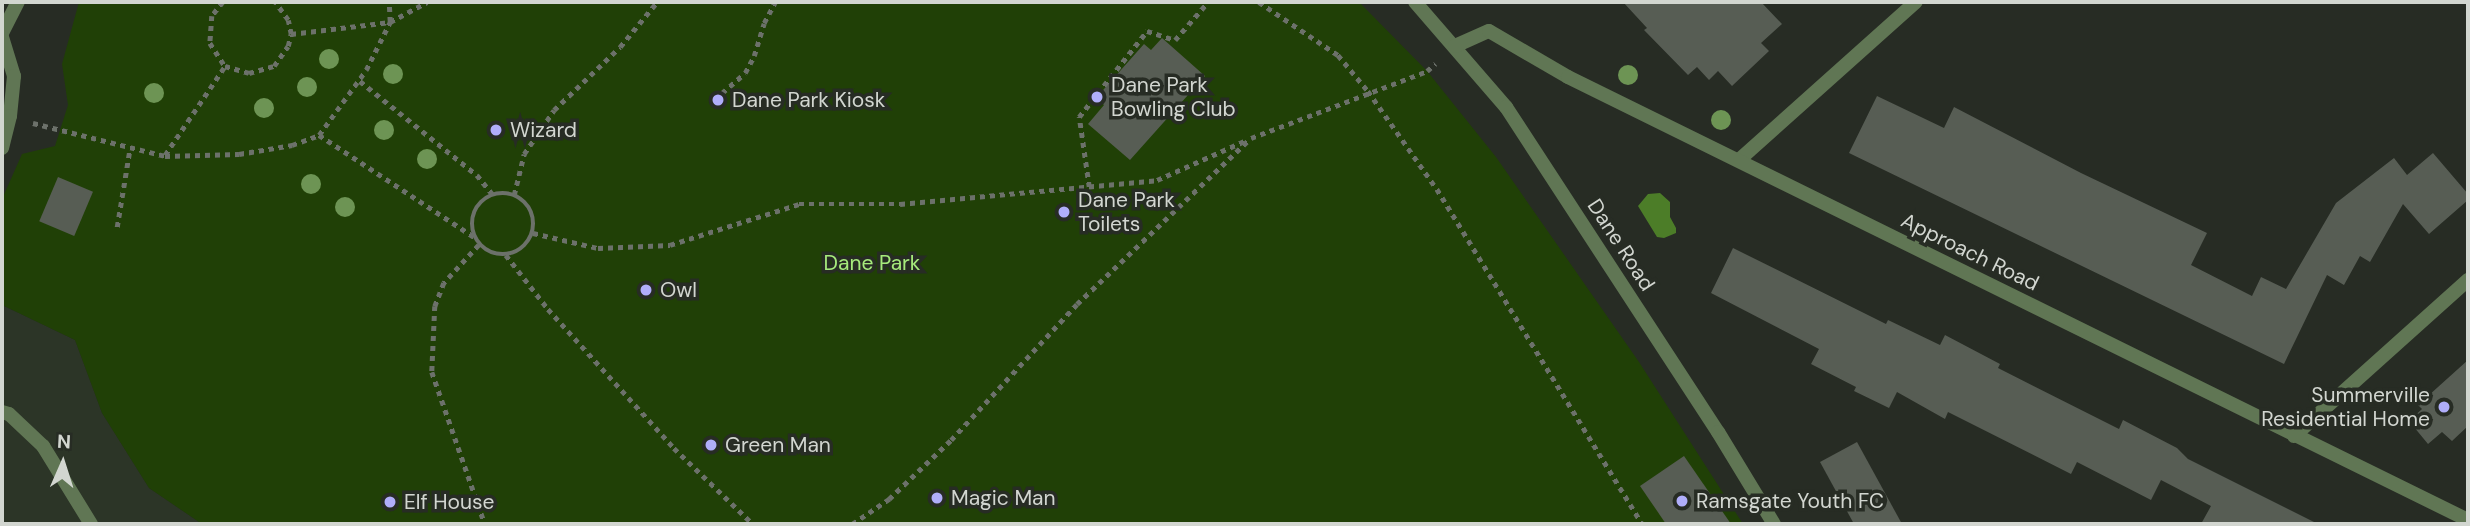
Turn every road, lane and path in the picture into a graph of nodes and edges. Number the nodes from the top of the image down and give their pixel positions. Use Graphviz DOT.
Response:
graph roads {
  1 [pos="18,2"];
  2 [pos="223,2"];
  3 [pos="275,2"];
  4 [pos="389,2"];
  5 [pos="428,2"];
  6 [pos="657,2"];
  7 [pos="775,2"];
  8 [pos="1208,2"];
  9 [pos="1259,2"];
  10 [pos="1415,2"];
  11 [pos="1916,2"];
  12 [pos="390,22"];
  13 [pos="291,34"];
  14 [pos="2,35"];
  15 [pos="1455,47"];
  16 [pos="225,66"];
  17 [pos="360,80"];
  18 [pos="1368,91"];
  19 [pos="722,93"];
  20 [pos="10,116"];
  21 [pos="319,135"];
  22 [pos="1251,138"];
  23 [pos="2,148"];
  24 [pos="130,148"];
  25 [pos="165,156"];
  26 [pos="1739,160"];
  27 [pos="1088,187"];
  28 [pos="493,194"];
  29 [pos="514,195"];
  30 [pos="117,227"];
  31 [pos="533,233"];
  32 [pos="474,237"];
  33 [pos="480,245"];
  34 [pos="506,256"];
  35 [pos="2468,279"];
  36 [pos="2,412"];
  37 [pos="2294,436"];
  38 [pos="2468,520"];
  39 [pos="92,524"];
  40 [pos="485,524"];
  41 [pos="753,524"];
  42 [pos="852,524"];
  43 [pos="1643,524"];
  44 [pos="1774,524"];
  1 -- 14 [label="street"];
  2 -- 16 [label="path"];
  3 -- 13 [label="path"];
  4 -- 12 [label="path"];
  5 -- 12 [label="path"];
  6 -- 29 [label="path"];
  7 -- 19 [label="path"];
  8 -- 27 [label="path"];
  9 -- 18 [label="path"];
  10 -- 15 [label="street, Dane Road"];
  11 -- 26 [label="street"];
  12 -- 13 [label="path"];
  12 -- 17 [label="path"];
  13 -- 16 [label="path"];
  14 -- 20 [label="street"];
  15 -- 18 [label="path"];
  15 -- 26 [label="street, Approach Road"];
  15 -- 44 [label="street, Dane Road"];
  16 -- 25 [label="path"];
  17 -- 21 [label="path"];
  17 -- 28 [label="path"];
  18 -- 22 [label="path"];
  18 -- 43 [label="path"];
  20 -- 23 [label="street"];
  20 -- 24 [label="path"];
  21 -- 25 [label="path"];
  21 -- 32 [label="path"];
  22 -- 27 [label="path"];
  22 -- 42 [label="path"];
  24 -- 25 [label="path"];
  24 -- 30 [label="path"];
  26 -- 37 [label="street, Approach Road"];
  27 -- 31 [label="path"];
  28 -- 29 [label="path"];
  28 -- 32 [label="path"];
  29 -- 31 [label="path"];
  31 -- 34 [label="path"];
  32 -- 33 [label="path"];
  33 -- 34 [label="path"];
  33 -- 40 [label="path"];
  34 -- 41 [label="path"];
  35 -- 37 [label="street"];
  36 -- 39 [label="street"];
  37 -- 38 [label="street, Approach Road"];
}
